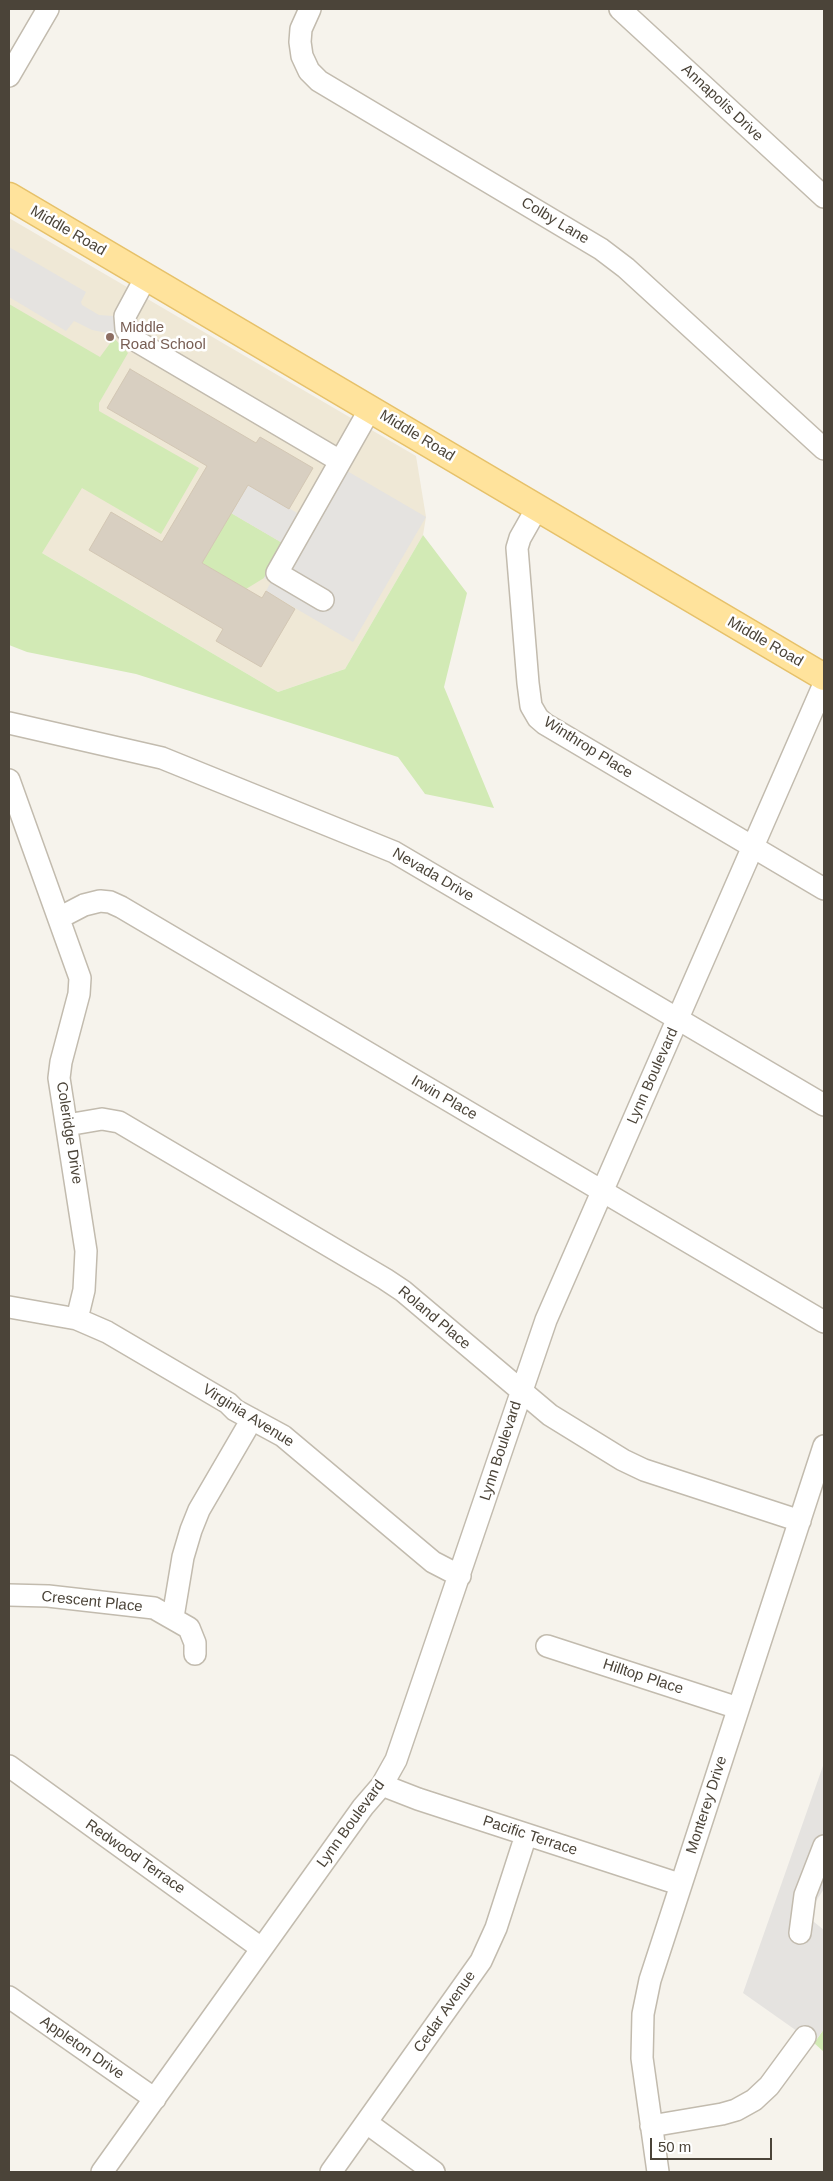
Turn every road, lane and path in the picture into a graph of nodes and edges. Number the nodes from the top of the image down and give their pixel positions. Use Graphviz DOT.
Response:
graph roads {
  1 [pos="48,9"];
  2 [pos="310,9"];
  3 [pos="620,9"];
  4 [pos="9,76"];
  5 [pos="9,196"];
  6 [pos="824,197"];
  7 [pos="146,277"];
  8 [pos="370,409"];
  9 [pos="824,449"];
  10 [pos="340,461"];
  11 [pos="537,508"];
  12 [pos="323,600"];
  13 [pos="824,677"];
  14 [pos="824,684"];
  15 [pos="9,723"];
  16 [pos="9,780"];
  17 [pos="753,847"];
  18 [pos="824,889"];
  19 [pos="59,918"];
  20 [pos="678,1019"];
  21 [pos="824,1105"];
  22 [pos="67,1126"];
  23 [pos="602,1191"];
  24 [pos="9,1307"];
  25 [pos="77,1319"];
  26 [pos="824,1322"];
  27 [pos="521,1391"];
  28 [pos="252,1419"];
  29 [pos="824,1446"];
  30 [pos="800,1521"];
  31 [pos="460,1576"];
  32 [pos="9,1595"];
  33 [pos="173,1618"];
  34 [pos="547,1646"];
  35 [pos="195,1654"];
  36 [pos="738,1708"];
  37 [pos="9,1766"];
  38 [pos="382,1785"];
  39 [pos="526,1835"];
  40 [pos="824,1846"];
  41 [pos="679,1884"];
  42 [pos="800,1933"];
  43 [pos="262,1948"];
  44 [pos="9,1997"];
  45 [pos="805,2037"];
  46 [pos="155,2099"];
  47 [pos="366,2123"];
  48 [pos="651,2126"];
  49 [pos="102,2172"];
  50 [pos="331,2172"];
  51 [pos="434,2172"];
  52 [pos="658,2172"];
  1 -- 4 [label="street"];
  2 -- 9 [label="street, Colby Lane"];
  3 -- 6 [label="street, Annapolis Drive"];
  5 -- 7 [label="main road, Middle Road"];
  7 -- 8 [label="main road, Middle Road"];
  7 -- 10 [label="street"];
  8 -- 10 [label="street"];
  8 -- 11 [label="main road, Middle Road"];
  10 -- 12 [label="street"];
  11 -- 13 [label="main road, Middle Road"];
  11 -- 17 [label="street, Winthrop Place"];
  14 -- 17 [label="street, Lynn Boulevard"];
  15 -- 20 [label="street, Nevada Drive"];
  16 -- 19 [label="street, Coleridge Drive"];
  17 -- 18 [label="street, Winthrop Place"];
  17 -- 20 [label="street, Lynn Boulevard"];
  19 -- 22 [label="street, Coleridge Drive"];
  19 -- 23 [label="street, Irwin Place"];
  20 -- 21 [label="street, Nevada Drive"];
  20 -- 23 [label="street, Lynn Boulevard"];
  22 -- 25 [label="street, Coleridge Drive"];
  22 -- 27 [label="street, Roland Place"];
  23 -- 26 [label="street, Irwin Place"];
  23 -- 27 [label="street, Lynn Boulevard"];
  24 -- 25 [label="street, Virginia Avenue"];
  25 -- 28 [label="street, Virginia Avenue"];
  27 -- 30 [label="street, Roland Place"];
  27 -- 31 [label="street, Lynn Boulevard"];
  28 -- 31 [label="street, Virginia Avenue"];
  28 -- 33 [label="street"];
  29 -- 30 [label="street, Monterey Drive"];
  30 -- 36 [label="street, Monterey Drive"];
  31 -- 38 [label="street, Lynn Boulevard"];
  32 -- 33 [label="street, Crescent Place"];
  33 -- 35 [label="street, Crescent Place"];
  34 -- 36 [label="street, Hilltop Place"];
  36 -- 41 [label="street, Monterey Drive"];
  37 -- 43 [label="street, Redwood Terrace"];
  38 -- 39 [label="street, Pacific Terrace"];
  38 -- 43 [label="street, Lynn Boulevard"];
  39 -- 41 [label="street, Pacific Terrace"];
  39 -- 47 [label="street, Cedar Avenue"];
  40 -- 42 [label="street"];
  41 -- 48 [label="street, Monterey Drive"];
  43 -- 46 [label="street, Lynn Boulevard"];
  44 -- 46 [label="street, Appleton Drive"];
  45 -- 48 [label="street"];
  46 -- 49 [label="street, Lynn Boulevard"];
  47 -- 50 [label="street, Cedar Avenue"];
  47 -- 51 [label="street"];
  48 -- 52 [label="street, Monterey Drive"];
}
